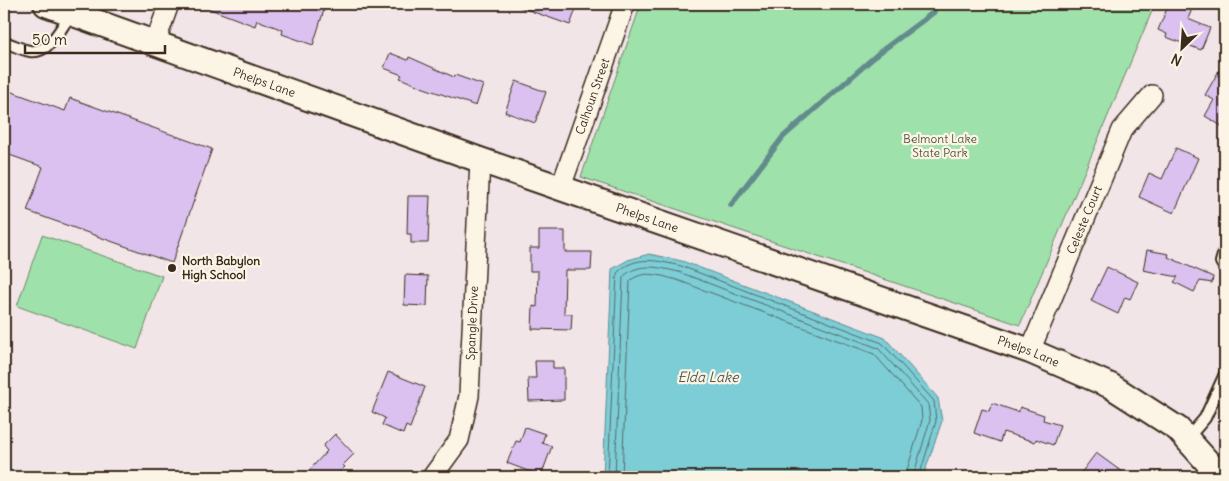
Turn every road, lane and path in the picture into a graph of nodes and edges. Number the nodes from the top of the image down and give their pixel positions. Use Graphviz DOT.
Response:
graph roads {
  1 [pos="46,4"];
  2 [pos="169,4"];
  3 [pos="624,4"];
  4 [pos="72,13"];
  5 [pos="4,42"];
  6 [pos="155,43"];
  7 [pos="1152,95"];
  8 [pos="480,160"];
  9 [pos="561,187"];
  10 [pos="1225,248"];
  11 [pos="1225,269"];
  12 [pos="1030,351"];
  13 [pos="1225,374"];
  14 [pos="1187,439"];
  15 [pos="432,477"];
  16 [pos="1221,477"];
  1 -- 4 [label="street, Phelps Lane"];
  2 -- 6 [label="street"];
  3 -- 9 [label="street, Calhoun Street"];
  4 -- 5 [label="lane"];
  4 -- 6 [label="street, Phelps Lane"];
  6 -- 8 [label="street, Phelps Lane"];
  7 -- 12 [label="street, Celeste Court"];
  8 -- 9 [label="street, Phelps Lane"];
  8 -- 15 [label="street, Spangle Drive"];
  9 -- 12 [label="street, Phelps Lane"];
  10 -- 11 [label="lane"];
  12 -- 14 [label="street, Phelps Lane"];
  13 -- 14 [label="lane"];
  14 -- 16 [label="street, Phelps Lane"];
}
